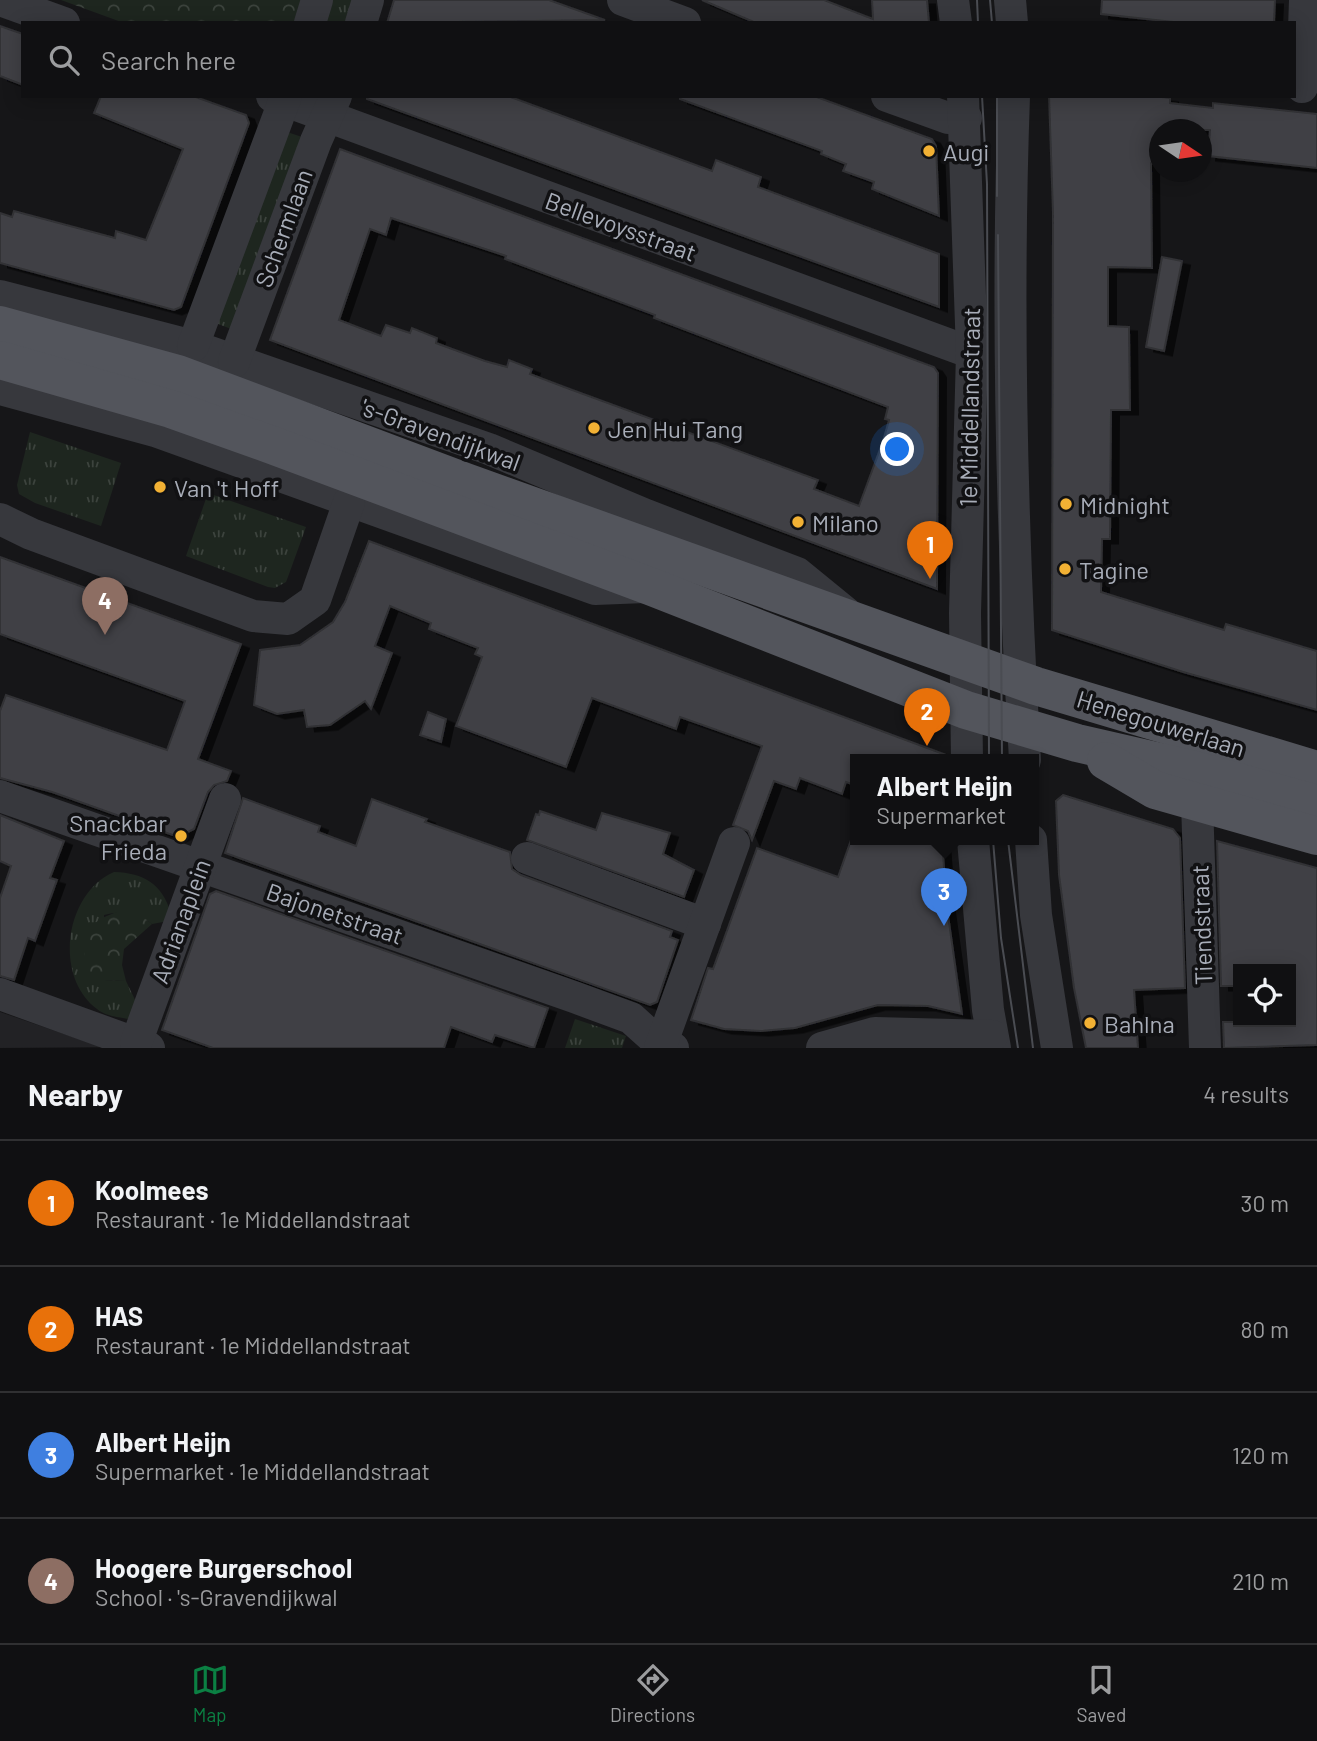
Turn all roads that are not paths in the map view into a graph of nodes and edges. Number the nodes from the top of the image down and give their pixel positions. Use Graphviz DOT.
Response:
graph roads {
  1 [pos="0,0"];
  2 [pos="317,0"];
  3 [pos="368,0"];
  4 [pos="623,0"];
  5 [pos="953,0"];
  6 [pos="1010,0"];
  7 [pos="1305,0"];
  8 [pos="58,21"];
  9 [pos="311,21"];
  10 [pos="362,21"];
  11 [pos="680,21"];
  12 [pos="956,21"];
  13 [pos="1012,21"];
  14 [pos="1304,87"];
  15 [pos="281,98"];
  16 [pos="286,98"];
  17 [pos="893,98"];
  18 [pos="1014,98"];
  19 [pos="332,107"];
  20 [pos="964,107"];
  21 [pos="0,296"];
  22 [pos="0,325"];
  23 [pos="193,346"];
  24 [pos="972,354"];
  25 [pos="234,362"];
  26 [pos="0,384"];
  27 [pos="349,502"];
  28 [pos="0,519"];
  29 [pos="652,587"];
  30 [pos="858,623"];
  31 [pos="965,661"];
  32 [pos="1021,680"];
  33 [pos="966,710"];
  34 [pos="1077,743"];
  35 [pos="1024,744"];
  36 [pos="967,754"];
  37 [pos="1312,766"];
  38 [pos="0,796"];
  39 [pos="225,799"];
  40 [pos="1197,802"];
  41 [pos="1317,804"];
  42 [pos="1317,836"];
  43 [pos="734,844"];
  44 [pos="974,845"];
  45 [pos="1031,845"];
  46 [pos="527,858"];
  47 [pos="200,865"];
  48 [pos="705,925"];
  49 [pos="0,995"];
  50 [pos="994,1042"];
  51 [pos="128,1044"];
  52 [pos="665,1047"];
  53 [pos="822,1048"];
  54 [pos="1057,1048"];
  55 [pos="1205,1048"];
  1 -- 8 [label="street"];
  2 -- 9 [label="street"];
  3 -- 10 [label="street"];
  4 -- 11 [label="street"];
  5 -- 12 [label="street"];
  6 -- 13 [label="street"];
  7 -- 14 [label="street"];
  15 -- 23 [label="street, Schermlaan"];
  16 -- 19 [label="street, Bellevoysstraat"];
  17 -- 20 [label="street"];
  18 -- 32 [label="street, 1e Middellandstraat"];
  19 -- 24 [label="street, Bellevoysstraat"];
  19 -- 25 [label="street, Schermlaan"];
  20 -- 24 [label="street, 1e Middellandstraat"];
  21 -- 23 [label="street, 's-Gravendijkwal"];
  22 -- 30 [label="main road, 's-Gravendijkwal"];
  23 -- 25 [label="street, 's-Gravendijkwal"];
  24 -- 31 [label="street, 1e Middellandstraat"];
  25 -- 30 [label="street, 's-Gravendijkwal"];
  26 -- 27 [label="street"];
  26 -- 29 [label="main road"];
  27 -- 28 [label="street"];
  27 -- 29 [label="street"];
  29 -- 33 [label="main road"];
  30 -- 31 [label="main road, 's-Gravendijkwal"];
  31 -- 32 [label="main road, 's-Gravendijkwal"];
  31 -- 33 [label="street, 1e Middellandstraat"];
  32 -- 35 [label="street, 1e Middellandstraat"];
  32 -- 37 [label="main road, Henegouwerlaan"];
  33 -- 35 [label="main road, Henegouwerlaan"];
  33 -- 36 [label="street, 1e Middellandstraat"];
  34 -- 35 [label="main road, Henegouwerlaan"];
  34 -- 40 [label="main road, Henegouwerlaan"];
  34 -- 41 [label="main road, Henegouwerlaan"];
  38 -- 47 [label="street, Bajonetstraat"];
  39 -- 47 [label="street, Adrianaplein"];
  40 -- 42 [label="main road, Henegouwerlaan"];
  40 -- 55 [label="street, Tiendstraat"];
  43 -- 48 [label="street"];
  44 -- 50 [label="street"];
  45 -- 54 [label="street"];
  46 -- 48 [label="street"];
  47 -- 51 [label="street, Adrianaplein"];
  47 -- 52 [label="street, Bajonetstraat"];
  48 -- 52 [label="street"];
  49 -- 51 [label="street"];
  50 -- 53 [label="street"];
}
